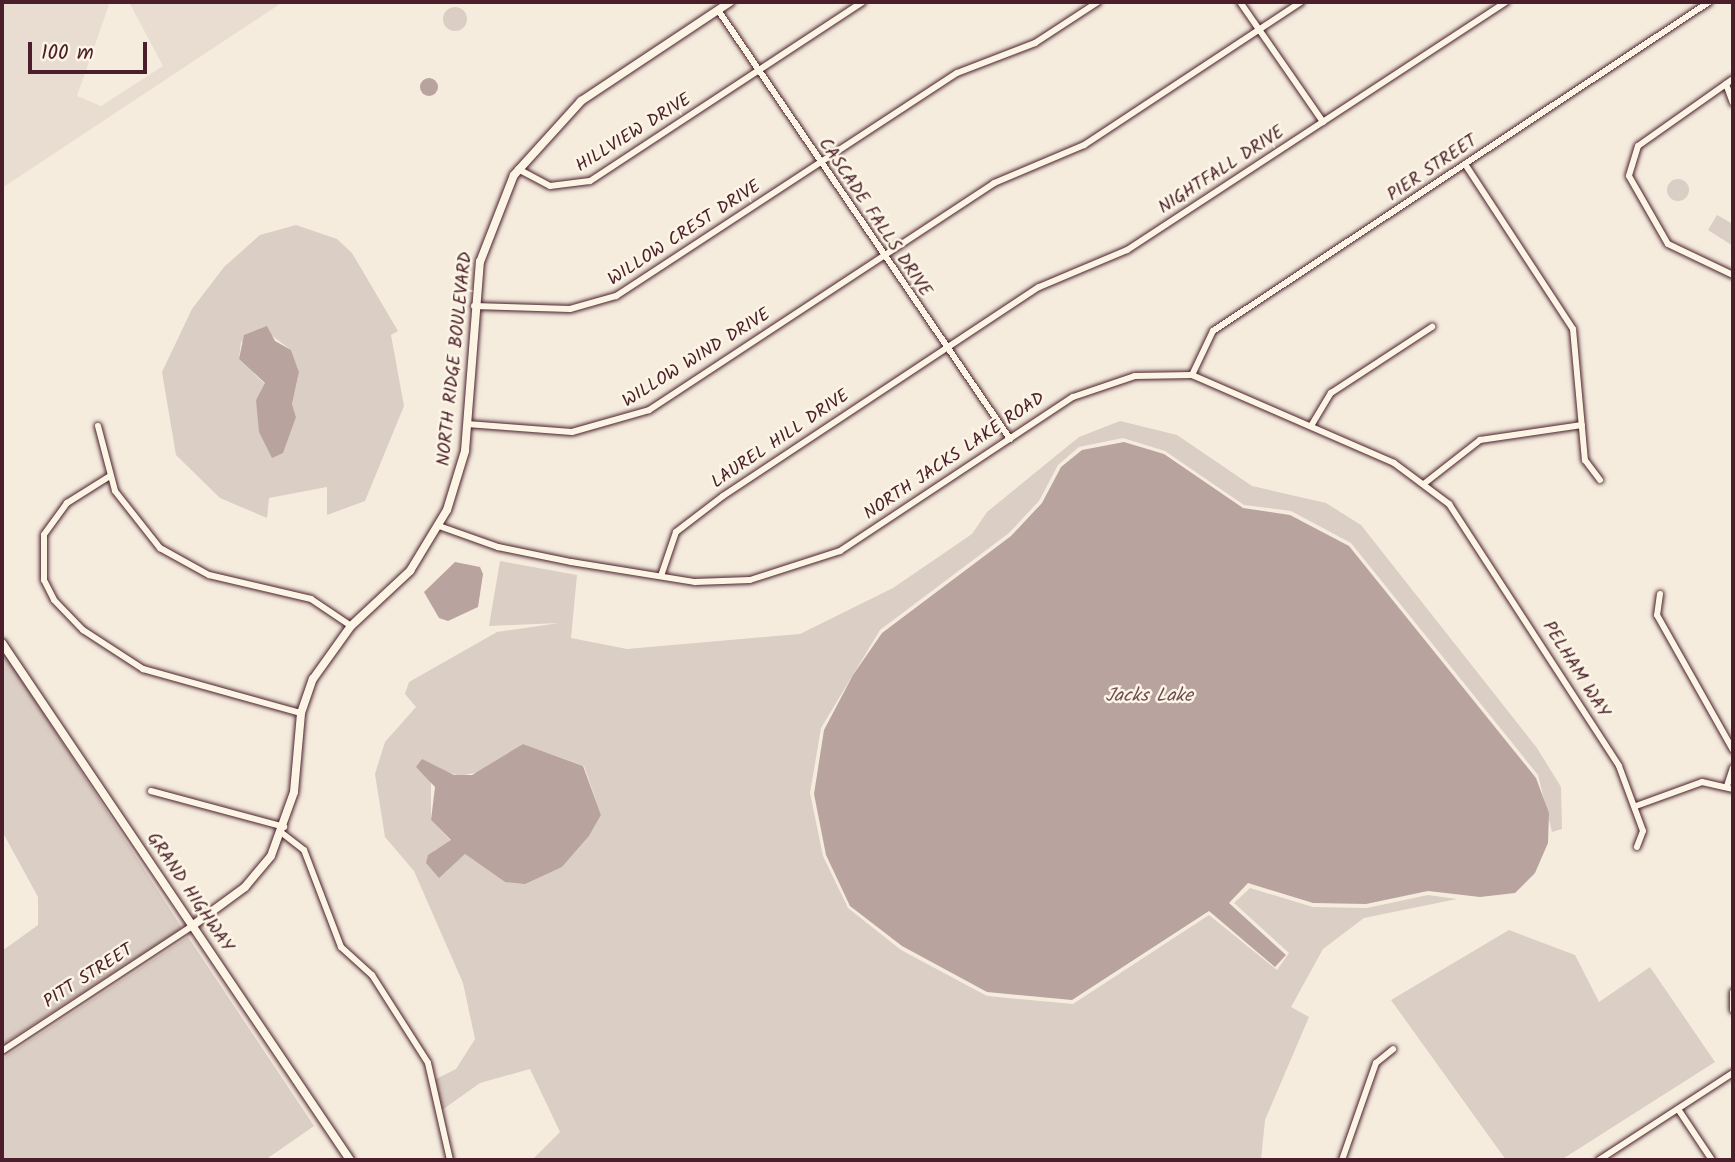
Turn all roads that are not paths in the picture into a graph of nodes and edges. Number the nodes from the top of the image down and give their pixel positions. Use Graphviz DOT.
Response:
graph roads {
  1 [pos="730,2"];
  2 [pos="863,2"];
  3 [pos="1098,2"];
  4 [pos="1240,2"];
  5 [pos="1301,2"];
  6 [pos="1507,2"];
  7 [pos="1709,2"];
  8 [pos="718,10"];
  9 [pos="1259,30"];
  10 [pos="758,70"];
  11 [pos="1733,79"];
  12 [pos="1726,84"];
  13 [pos="1733,103"];
  14 [pos="1324,122"];
  15 [pos="820,163"];
  16 [pos="1465,164"];
  17 [pos="518,169"];
  18 [pos="882,256"];
  19 [pos="1733,275"];
  20 [pos="474,306"];
  21 [pos="1432,327"];
  22 [pos="944,349"];
  23 [pos="1192,375"];
  24 [pos="467,424"];
  25 [pos="1581,425"];
  26 [pos="98,426"];
  27 [pos="1311,426"];
  28 [pos="1010,439"];
  29 [pos="110,476"];
  30 [pos="1600,480"];
  31 [pos="1425,483"];
  32 [pos="1459,518"];
  33 [pos="439,526"];
  34 [pos="661,576"];
  35 [pos="1660,594"];
  36 [pos="351,626"];
  37 [pos="2,643"];
  38 [pos="301,713"];
  39 [pos="1733,750"];
  40 [pos="1733,768"];
  41 [pos="1730,788"];
  42 [pos="151,791"];
  43 [pos="1636,806"];
  44 [pos="283,830"];
  45 [pos="1637,847"];
  46 [pos="192,926"];
  47 [pos="1733,992"];
  48 [pos="1733,1010"];
  49 [pos="1393,1049"];
  50 [pos="2,1051"];
  51 [pos="1733,1073"];
  52 [pos="1678,1109"];
  53 [pos="350,1160"];
  54 [pos="450,1160"];
  55 [pos="1342,1160"];
  56 [pos="1599,1160"];
  57 [pos="1712,1160"];
  1 -- 8 [label="street, NORTH RIDGE BOULEVARD"];
  2 -- 10 [label="street, HILLVIEW DRIVE"];
  3 -- 15 [label="street, WILLOW CREST DRIVE"];
  4 -- 9 [label="street"];
  5 -- 9 [label="street, WILLOW WIND DRIVE"];
  6 -- 14 [label="street, NIGHTFALL DRIVE"];
  7 -- 16 [label="street, PIER STREET"];
  8 -- 10 [label="street, CASCADE FALLS DRIVE"];
  8 -- 17 [label="street, NORTH RIDGE BOULEVARD"];
  9 -- 14 [label="street"];
  9 -- 18 [label="street, WILLOW WIND DRIVE"];
  10 -- 15 [label="street, CASCADE FALLS DRIVE"];
  10 -- 17 [label="street, HILLVIEW DRIVE"];
  11 -- 12 [label="street"];
  12 -- 13 [label="street"];
  12 -- 19 [label="street"];
  14 -- 22 [label="street, NIGHTFALL DRIVE"];
  15 -- 18 [label="street, CASCADE FALLS DRIVE"];
  15 -- 20 [label="street, WILLOW CREST DRIVE"];
  16 -- 23 [label="street, PIER STREET"];
  16 -- 25 [label="street"];
  17 -- 20 [label="street, NORTH RIDGE BOULEVARD"];
  18 -- 22 [label="street, CASCADE FALLS DRIVE"];
  18 -- 24 [label="street, WILLOW WIND DRIVE"];
  20 -- 24 [label="street, NORTH RIDGE BOULEVARD"];
  21 -- 27 [label="street"];
  22 -- 28 [label="street, CASCADE FALLS DRIVE"];
  22 -- 34 [label="street, LAUREL HILL DRIVE"];
  23 -- 27 [label="street, NORTH JACKS LAKE ROAD"];
  23 -- 28 [label="street, NORTH JACKS LAKE ROAD"];
  24 -- 33 [label="street, NORTH RIDGE BOULEVARD"];
  25 -- 30 [label="street"];
  25 -- 31 [label="street"];
  26 -- 29 [label="street"];
  27 -- 31 [label="street, NORTH JACKS LAKE ROAD"];
  28 -- 34 [label="street, NORTH JACKS LAKE ROAD"];
  29 -- 36 [label="street"];
  29 -- 38 [label="street"];
  31 -- 32 [label="street, NORTH JACKS LAKE ROAD"];
  32 -- 43 [label="street, PELHAM WAY"];
  33 -- 34 [label="street, NORTH JACKS LAKE ROAD"];
  33 -- 36 [label="street, NORTH RIDGE BOULEVARD"];
  35 -- 39 [label="street"];
  36 -- 38 [label="street"];
  37 -- 46 [label="street, GRAND HIGHWAY"];
  38 -- 44 [label="street"];
  40 -- 41 [label="street"];
  41 -- 43 [label="street"];
  42 -- 44 [label="street"];
  43 -- 45 [label="street, PELHAM WAY"];
  44 -- 46 [label="street"];
  44 -- 54 [label="street"];
  46 -- 50 [label="street, PITT STREET"];
  46 -- 53 [label="street, GRAND HIGHWAY"];
  47 -- 48 [label="street"];
  49 -- 55 [label="street"];
  51 -- 52 [label="street"];
  52 -- 56 [label="street"];
  52 -- 57 [label="street"];
}
